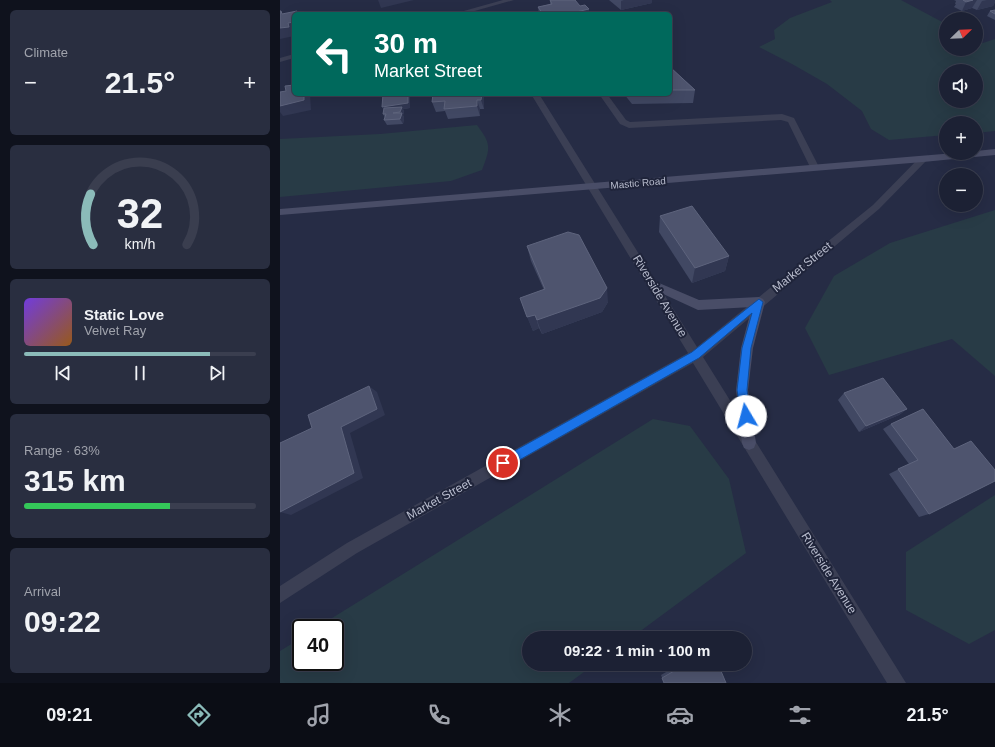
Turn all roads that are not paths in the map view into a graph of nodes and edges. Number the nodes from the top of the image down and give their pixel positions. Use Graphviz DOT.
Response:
graph roads {
  1 [pos="479,0"];
  2 [pos="511,0"];
  3 [pos="483,7"];
  4 [pos="464,12"];
  5 [pos="486,12"];
  6 [pos="292,57"];
  7 [pos="280,60"];
  8 [pos="536,96"];
  9 [pos="604,96"];
  10 [pos="995,152"];
  11 [pos="923,159"];
  12 [pos="814,167"];
  13 [pos="593,187"];
  14 [pos="280,212"];
  15 [pos="652,284"];
  16 [pos="759,302"];
  17 [pos="696,355"];
  18 [pos="750,443"];
  19 [pos="280,595"];
  20 [pos="897,683"];
  1 -- 3 [label="street"];
  2 -- 3 [label="street"];
  3 -- 4 [label="street"];
  3 -- 5 [label="street"];
  6 -- 7 [label="street"];
  8 -- 13 [label="street, Riverside Avenue"];
  9 -- 12 [label="street"];
  10 -- 11 [label="main road, Mastic Road"];
  11 -- 12 [label="main road, Mastic Road"];
  11 -- 16 [label="street, Market Street"];
  12 -- 13 [label="main road, Mastic Road"];
  13 -- 14 [label="main road, Mastic Road"];
  13 -- 15 [label="street, Riverside Avenue"];
  15 -- 16 [label="main road"];
  15 -- 17 [label="street, Riverside Avenue"];
  16 -- 17 [label="street, Market Street"];
  16 -- 18 [label="main road"];
  17 -- 18 [label="street, Riverside Avenue"];
  17 -- 19 [label="street, Market Street"];
  18 -- 20 [label="street, Riverside Avenue"];
}
